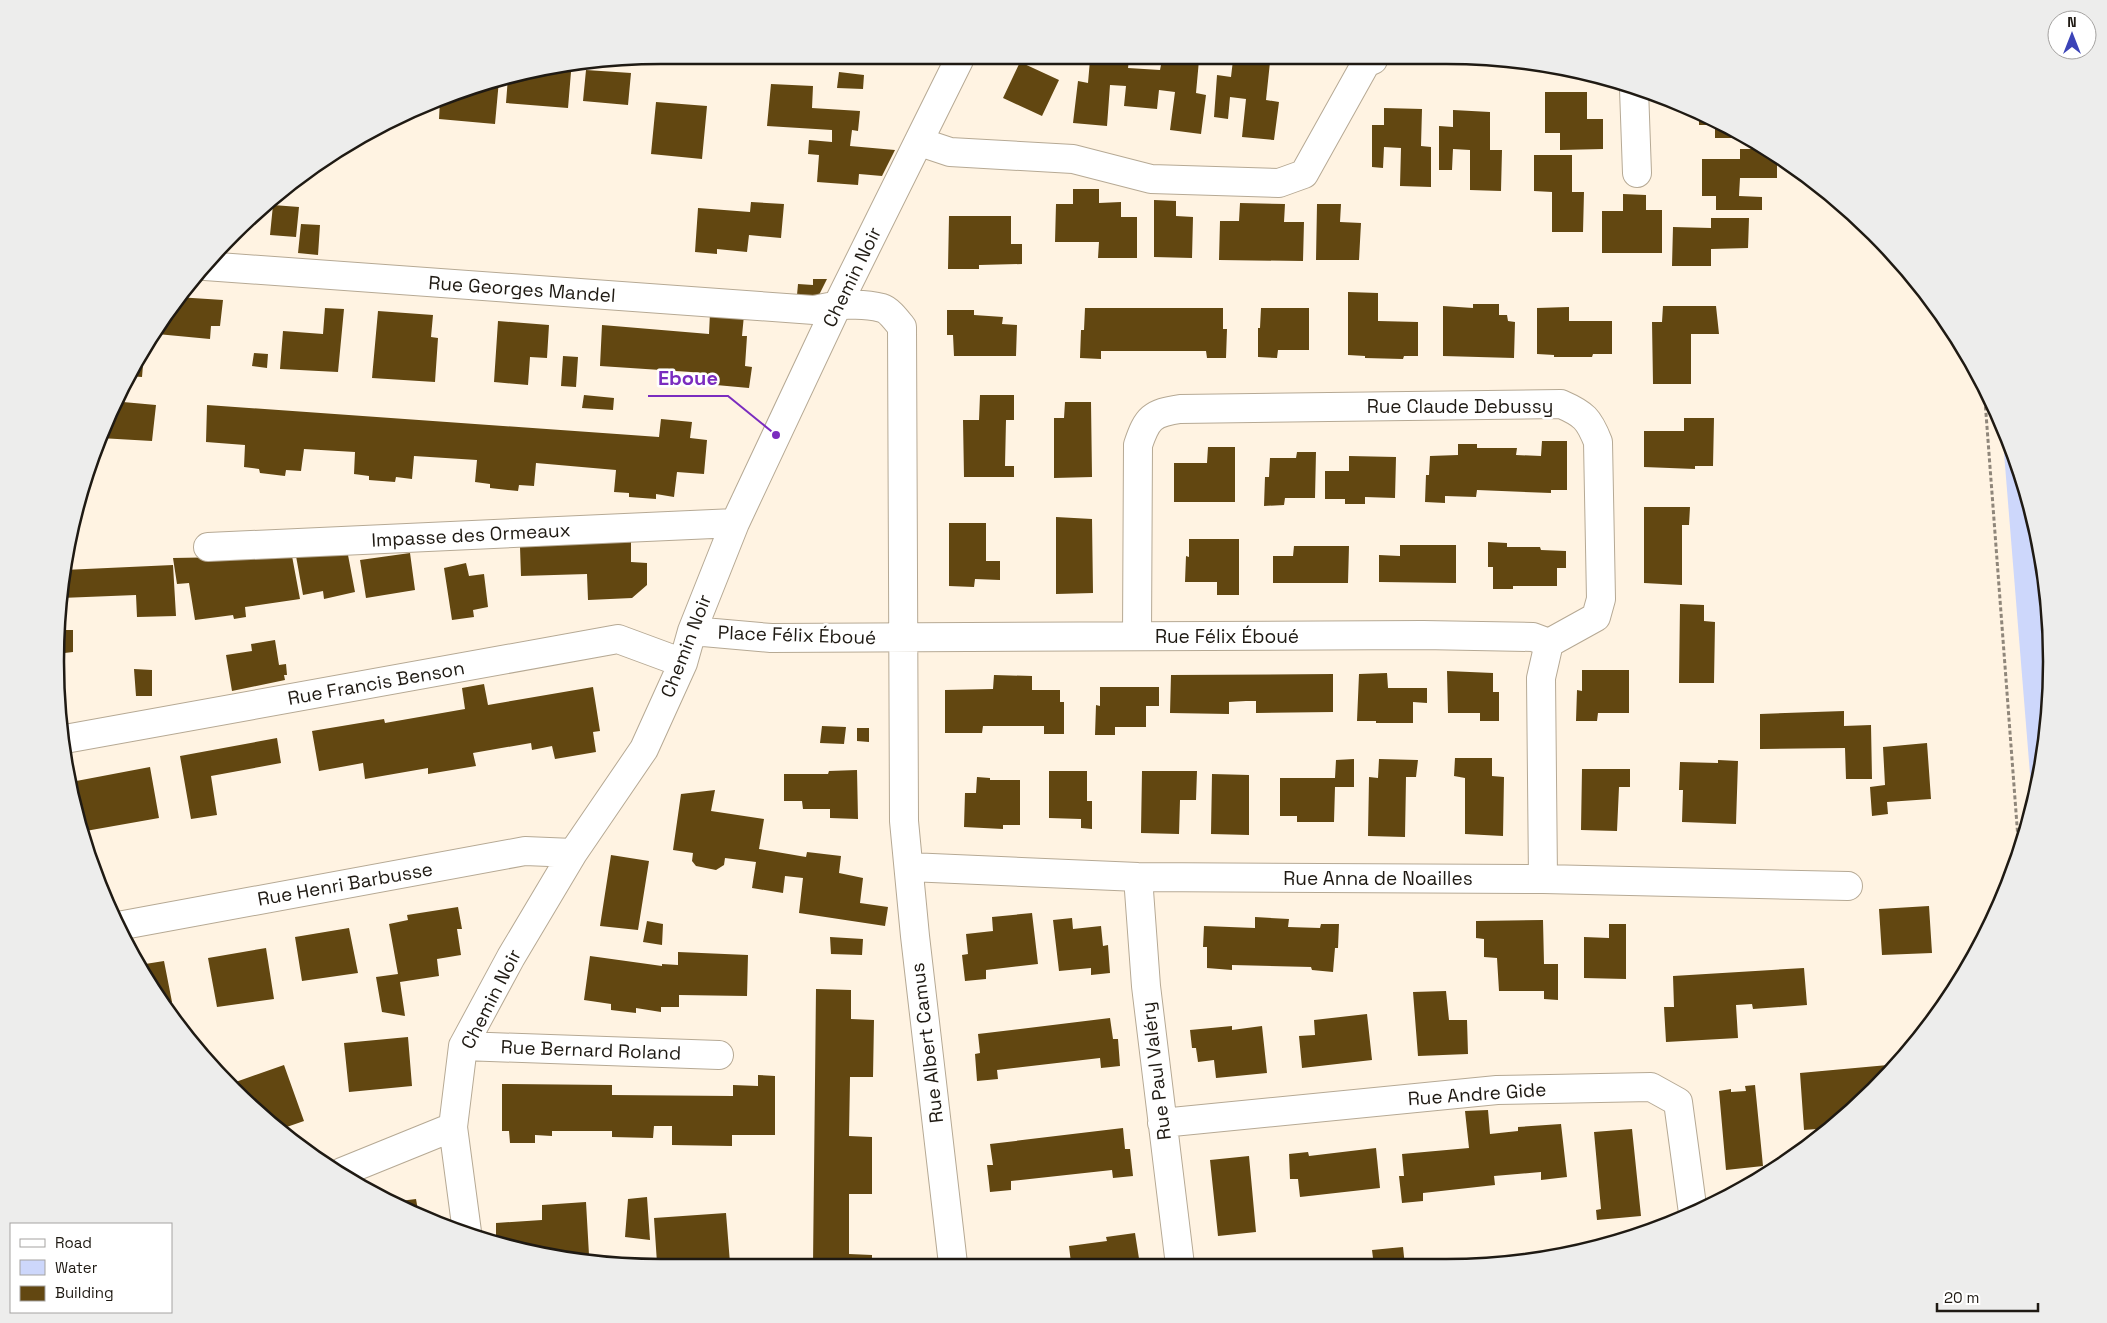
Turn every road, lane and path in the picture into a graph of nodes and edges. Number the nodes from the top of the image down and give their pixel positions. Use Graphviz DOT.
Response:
graph roads {
  1 [pos="957,64"];
  2 [pos="1365,64"];
  3 [pos="1634,94"];
  4 [pos="920,142"];
  5 [pos="1636,173"];
  6 [pos="212,267"];
  7 [pos="838,304"];
  8 [pos="1985,404"];
  9 [pos="735,522"];
  10 [pos="208,547"];
  11 [pos="692,631"];
  12 [pos="1137,636"];
  13 [pos="903,638"];
  14 [pos="1549,643"];
  15 [pos="683,663"];
  16 [pos="69,738"];
  17 [pos="2018,834"];
  18 [pos="572,852"];
  19 [pos="909,867"];
  20 [pos="1138,877"];
  21 [pos="1543,879"];
  22 [pos="1848,886"];
  23 [pos="124,925"];
  24 [pos="463,1046"];
  25 [pos="719,1054"];
  26 [pos="1162,1123"];
  27 [pos="453,1127"];
  28 [pos="347,1170"];
  29 [pos="1692,1206"];
  30 [pos="466,1227"];
  31 [pos="952,1259"];
  32 [pos="1179,1259"];
  1 -- 4 [label="street, Chemin Noir"];
  2 -- 4 [label="street"];
  3 -- 5 [label="street"];
  4 -- 7 [label="street, Chemin Noir"];
  6 -- 7 [label="street, Rue Georges Mandel"];
  7 -- 9 [label="street, Chemin Noir"];
  7 -- 13 [label="street, Rue Georges Mandel"];
  8 -- 17 [label="path"];
  9 -- 10 [label="street, Impasse des Ormeaux"];
  9 -- 11 [label="street, Chemin Noir"];
  11 -- 13 [label="street, Place Félix Éboué"];
  11 -- 15 [label="street, Chemin Noir"];
  12 -- 13 [label="street, Rue Félix Éboué"];
  12 -- 14 [label="street, Rue Félix Éboué"];
  12 -- 14 [label="street, Rue Claude Debussy"];
  13 -- 19 [label="street, Rue Albert Camus"];
  14 -- 21 [label="street"];
  15 -- 16 [label="street, Rue Francis Benson"];
  15 -- 18 [label="street, Chemin Noir"];
  18 -- 23 [label="street, Rue Henri Barbusse"];
  18 -- 24 [label="street, Chemin Noir"];
  19 -- 20 [label="street, Rue Anna de Noailles"];
  19 -- 31 [label="street, Rue Albert Camus"];
  20 -- 21 [label="street, Rue Anna de Noailles"];
  20 -- 26 [label="street, Rue Paul Valéry"];
  21 -- 22 [label="street, Rue Anna de Noailles"];
  24 -- 25 [label="street, Rue Bernard Roland"];
  24 -- 27 [label="street, Chemin Noir"];
  26 -- 29 [label="street, Rue Andre Gide"];
  26 -- 32 [label="street, Rue Paul Valéry"];
  27 -- 28 [label="street"];
  27 -- 30 [label="street, Chemin Noir"];
}
